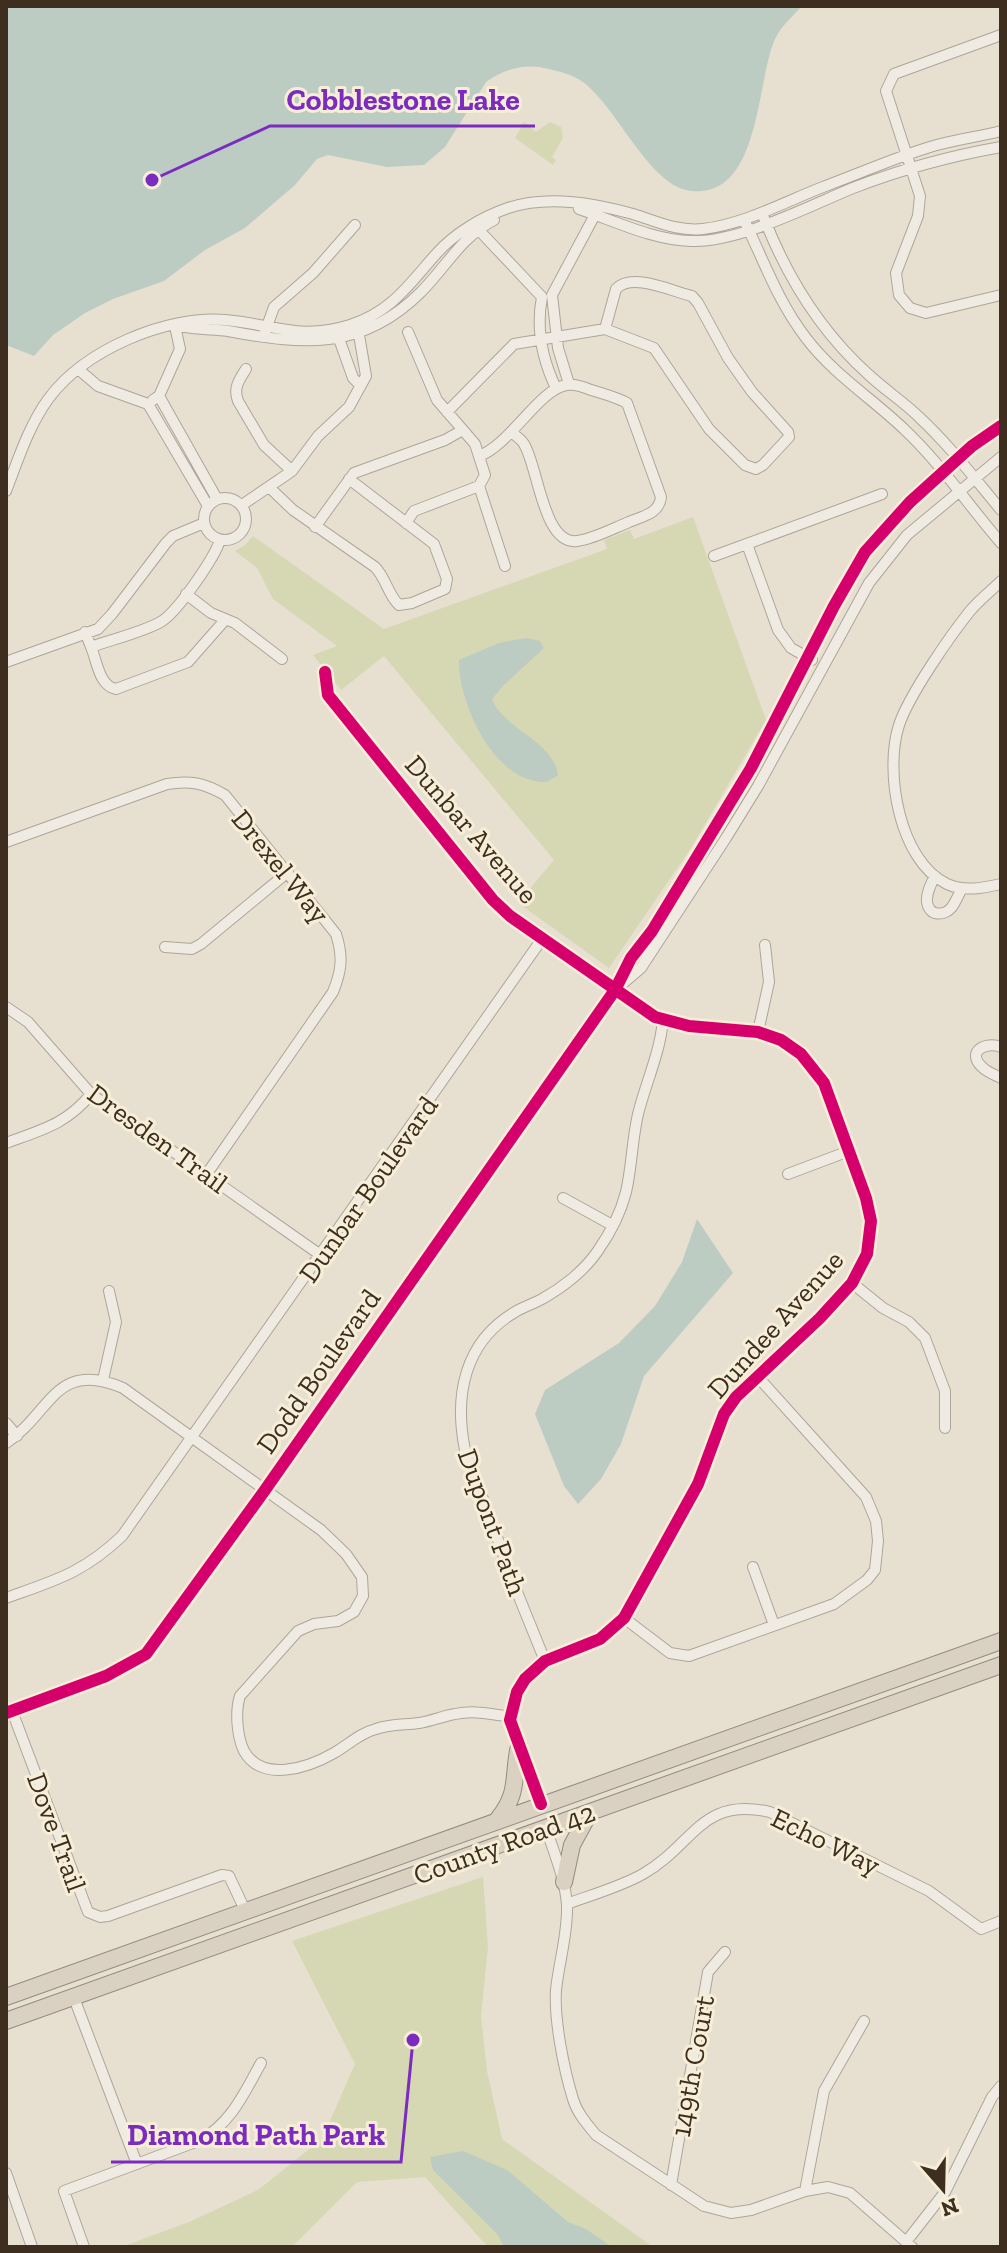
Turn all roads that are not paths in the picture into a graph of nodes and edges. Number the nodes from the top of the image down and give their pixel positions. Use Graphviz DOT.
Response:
graph roads {
  1 [pos="1001,35"];
  2 [pos="1001,131"];
  3 [pos="1001,147"];
  4 [pos="907,155"];
  5 [pos="911,166"];
  6 [pos="597,211"];
  7 [pos="762,212"];
  8 [pos="743,219"];
  9 [pos="766,223"];
  10 [pos="355,225"];
  11 [pos="476,227"];
  12 [pos="678,228"];
  13 [pos="749,230"];
  14 [pos="675,240"];
  15 [pos="1001,295"];
  16 [pos="547,296"];
  17 [pos="177,326"];
  18 [pos="357,328"];
  19 [pos="605,329"];
  20 [pos="408,332"];
  21 [pos="265,333"];
  22 [pos="337,335"];
  23 [pos="557,336"];
  24 [pos="541,340"];
  25 [pos="78,369"];
  26 [pos="246,369"];
  27 [pos="569,384"];
  28 [pos="360,385"];
  29 [pos="556,388"];
  30 [pos="159,396"];
  31 [pos="148,404"];
  32 [pos="447,412"];
  33 [pos="1001,426"];
  34 [pos="461,431"];
  35 [pos="511,432"];
  36 [pos="479,456"];
  37 [pos="1001,457"];
  38 [pos="958,459"];
  39 [pos="292,471"];
  40 [pos="943,472"];
  41 [pos="974,478"];
  42 [pos="349,479"];
  43 [pos="479,486"];
  44 [pos="270,488"];
  45 [pos="6,491"];
  46 [pos="957,492"];
  47 [pos="882,494"];
  48 [pos="212,502"];
  49 [pos="242,505"];
  50 [pos="1001,510"];
  51 [pos="204,523"];
  52 [pos="406,523"];
  53 [pos="315,527"];
  54 [pos="220,540"];
  55 [pos="1001,543"];
  56 [pos="747,544"];
  57 [pos="714,556"];
  58 [pos="505,566"];
  59 [pos="1001,581"];
  60 [pos="186,594"];
  61 [pos="225,620"];
  62 [pos="85,632"];
  63 [pos="91,647"];
  64 [pos="809,658"];
  65 [pos="282,659"];
  66 [pos="6,662"];
  67 [pos="822,666"];
  68 [pos="325,672"];
  69 [pos="6,842"];
  70 [pos="288,872"];
  71 [pos="935,876"];
  72 [pos="1001,884"];
  73 [pos="962,888"];
  74 [pos="542,939"];
  75 [pos="765,945"];
  76 [pos="165,947"];
  77 [pos="615,990"];
  78 [pos="6,1007"];
  79 [pos="663,1020"];
  80 [pos="758,1032"];
  81 [pos="1001,1047"];
  82 [pos="1001,1078"];
  83 [pos="91,1094"];
  84 [pos="6,1143"];
  85 [pos="849,1151"];
  86 [pos="788,1174"];
  87 [pos="206,1175"];
  88 [pos="563,1198"];
  89 [pos="612,1225"];
  90 [pos="322,1256"];
  91 [pos="852,1283"];
  92 [pos="109,1291"];
  93 [pos="757,1376"];
  94 [pos="103,1380"];
  95 [pos="6,1423"];
  96 [pos="945,1428"];
  97 [pos="17,1436"];
  98 [pos="193,1438"];
  99 [pos="6,1443"];
  100 [pos="265,1490"];
  101 [pos="753,1567"];
  102 [pos="6,1598"];
  103 [pos="624,1618"];
  104 [pos="774,1625"];
  105 [pos="1001,1641"];
  106 [pos="545,1661"];
  107 [pos="1001,1665"];
  108 [pos="9,1712"];
  109 [pos="511,1717"];
  110 [pos="519,1746"];
  111 [pos="573,1792"];
  112 [pos="541,1804"];
  113 [pos="590,1812"];
  114 [pos="498,1819"];
  115 [pos="546,1828"];
  116 [pos="519,1838"];
  117 [pos="564,1882"];
  118 [pos="567,1904"];
  119 [pos="245,1910"];
  120 [pos="1001,1921"];
  121 [pos="725,1952"];
  122 [pos="6,1997"];
  123 [pos="74,1998"];
  124 [pos="6,2021"];
  125 [pos="864,2021"];
  126 [pos="261,2063"];
  127 [pos="1001,2086"];
  128 [pos="137,2164"];
  129 [pos="6,2173"];
  130 [pos="671,2185"];
  131 [pos="805,2191"];
  132 [pos="909,2244"];
  133 [pos="32,2247"];
  134 [pos="84,2247"];
  1 -- 4 [label="street"];
  2 -- 4 [label="street"];
  3 -- 5 [label="street"];
  4 -- 5 [label="street"];
  4 -- 7 [label="street"];
  5 -- 9 [label="street"];
  5 -- 15 [label="street"];
  6 -- 11 [label="street"];
  6 -- 12 [label="street"];
  6 -- 14 [label="street"];
  6 -- 16 [label="street"];
  7 -- 8 [label="street"];
  7 -- 9 [label="street"];
  8 -- 12 [label="street"];
  8 -- 13 [label="street"];
  9 -- 13 [label="street"];
  9 -- 38 [label="street"];
  10 -- 21 [label="street"];
  11 -- 16 [label="street"];
  11 -- 18 [label="street"];
  12 -- 14 [label="street"];
  13 -- 14 [label="street"];
  13 -- 40 [label="street"];
  16 -- 23 [label="street"];
  16 -- 24 [label="street"];
  17 -- 21 [label="street"];
  17 -- 25 [label="street"];
  17 -- 30 [label="street"];
  18 -- 22 [label="street"];
  18 -- 28 [label="street"];
  19 -- 19 [label="street"];
  19 -- 23 [label="street"];
  20 -- 32 [label="street"];
  21 -- 22 [label="street"];
  22 -- 28 [label="street"];
  23 -- 24 [label="street"];
  23 -- 27 [label="street"];
  24 -- 29 [label="street"];
  24 -- 32 [label="street"];
  25 -- 31 [label="street"];
  25 -- 45 [label="street"];
  26 -- 39 [label="street"];
  27 -- 29 [label="street"];
  27 -- 35 [label="street"];
  28 -- 39 [label="street"];
  29 -- 35 [label="street"];
  30 -- 31 [label="street"];
  30 -- 48 [label="street"];
  31 -- 48 [label="street"];
  32 -- 34 [label="street"];
  33 -- 38 [label="street"];
  34 -- 36 [label="street"];
  34 -- 42 [label="street"];
  35 -- 36 [label="street"];
  36 -- 43 [label="street"];
  37 -- 41 [label="street"];
  38 -- 40 [label="street"];
  38 -- 41 [label="street"];
  39 -- 44 [label="street"];
  40 -- 46 [label="street"];
  40 -- 64 [label="street"];
  41 -- 46 [label="street"];
  41 -- 50 [label="street"];
  42 -- 52 [label="street"];
  42 -- 53 [label="street"];
  43 -- 52 [label="street"];
  43 -- 58 [label="street"];
  44 -- 49 [label="street"];
  44 -- 53 [label="street"];
  46 -- 55 [label="street"];
  46 -- 67 [label="street"];
  47 -- 56 [label="street"];
  48 -- 49 [label="street"];
  48 -- 51 [label="street"];
  49 -- 54 [label="street"];
  51 -- 54 [label="street"];
  51 -- 62 [label="street"];
  52 -- 53 [label="street"];
  54 -- 60 [label="street"];
  56 -- 57 [label="street"];
  56 -- 64 [label="street"];
  59 -- 71 [label="street"];
  60 -- 61 [label="street"];
  60 -- 63 [label="street"];
  61 -- 63 [label="street"];
  61 -- 65 [label="street"];
  62 -- 63 [label="street"];
  62 -- 66 [label="street"];
  64 -- 67 [label="street"];
  64 -- 77 [label="street"];
  67 -- 77 [label="street"];
  68 -- 74 [label="street, Dunbar Avenue"];
  69 -- 70 [label="street, Drexel Way"];
  70 -- 76 [label="street"];
  70 -- 87 [label="street, Drexel Way"];
  71 -- 73 [label="street"];
  71 -- 73 [label="street"];
  72 -- 73 [label="street"];
  74 -- 77 [label="street, Dunbar Avenue"];
  74 -- 90 [label="street, Dunbar Boulevard"];
  75 -- 80 [label="street"];
  77 -- 79 [label="street, Dundee Avenue"];
  77 -- 100 [label="street, Dodd Boulevard"];
  78 -- 83 [label="street, Dresden Trail"];
  79 -- 80 [label="street, Dundee Avenue"];
  79 -- 89 [label="street, Dupont Path"];
  80 -- 85 [label="street, Dundee Avenue"];
  81 -- 82 [label="street"];
  83 -- 84 [label="street"];
  83 -- 87 [label="street, Dresden Trail"];
  85 -- 86 [label="street"];
  85 -- 91 [label="street, Dundee Avenue"];
  87 -- 90 [label="street, Dresden Trail"];
  88 -- 89 [label="street"];
  89 -- 106 [label="street, Dupont Path"];
  90 -- 98 [label="street, Dunbar Boulevard"];
  91 -- 93 [label="street, Dundee Avenue"];
  91 -- 96 [label="street"];
  92 -- 94 [label="street"];
  93 -- 103 [label="street, Dundee Avenue"];
  93 -- 104 [label="street"];
  94 -- 97 [label="street"];
  94 -- 98 [label="street"];
  95 -- 97 [label="street"];
  97 -- 99 [label="street"];
  98 -- 100 [label="street"];
  98 -- 102 [label="street, Dunbar Boulevard"];
  100 -- 108 [label="street, Dodd Boulevard"];
  100 -- 109 [label="street"];
  101 -- 104 [label="street"];
  103 -- 104 [label="street"];
  103 -- 106 [label="street, Dundee Avenue"];
  105 -- 111 [label="highway, County Road 42"];
  106 -- 109 [label="street, Dundee Avenue"];
  107 -- 113 [label="highway, County Road 42"];
  108 -- 119 [label="street, Dove Trail"];
  109 -- 110 [label="street"];
  110 -- 112 [label="street"];
  110 -- 114 [label="highway"];
  111 -- 112 [label="highway, County Road 42"];
  111 -- 115 [label="highway"];
  112 -- 114 [label="highway, County Road 42"];
  112 -- 116 [label="highway"];
  113 -- 115 [label="highway, County Road 42"];
  113 -- 117 [label="highway"];
  114 -- 119 [label="highway, County Road 42"];
  115 -- 116 [label="highway, County Road 42"];
  115 -- 117 [label="street"];
  116 -- 123 [label="highway, County Road 42"];
  117 -- 118 [label="street"];
  118 -- 120 [label="street, Echo Way"];
  118 -- 130 [label="street"];
  119 -- 122 [label="highway, County Road 42"];
  121 -- 130 [label="street, 149th Court"];
  123 -- 124 [label="highway, County Road 42"];
  123 -- 128 [label="street"];
  125 -- 131 [label="street"];
  126 -- 128 [label="street"];
  127 -- 132 [label="street"];
  128 -- 134 [label="street"];
  129 -- 133 [label="street"];
  130 -- 131 [label="street"];
  131 -- 132 [label="street"];
}
